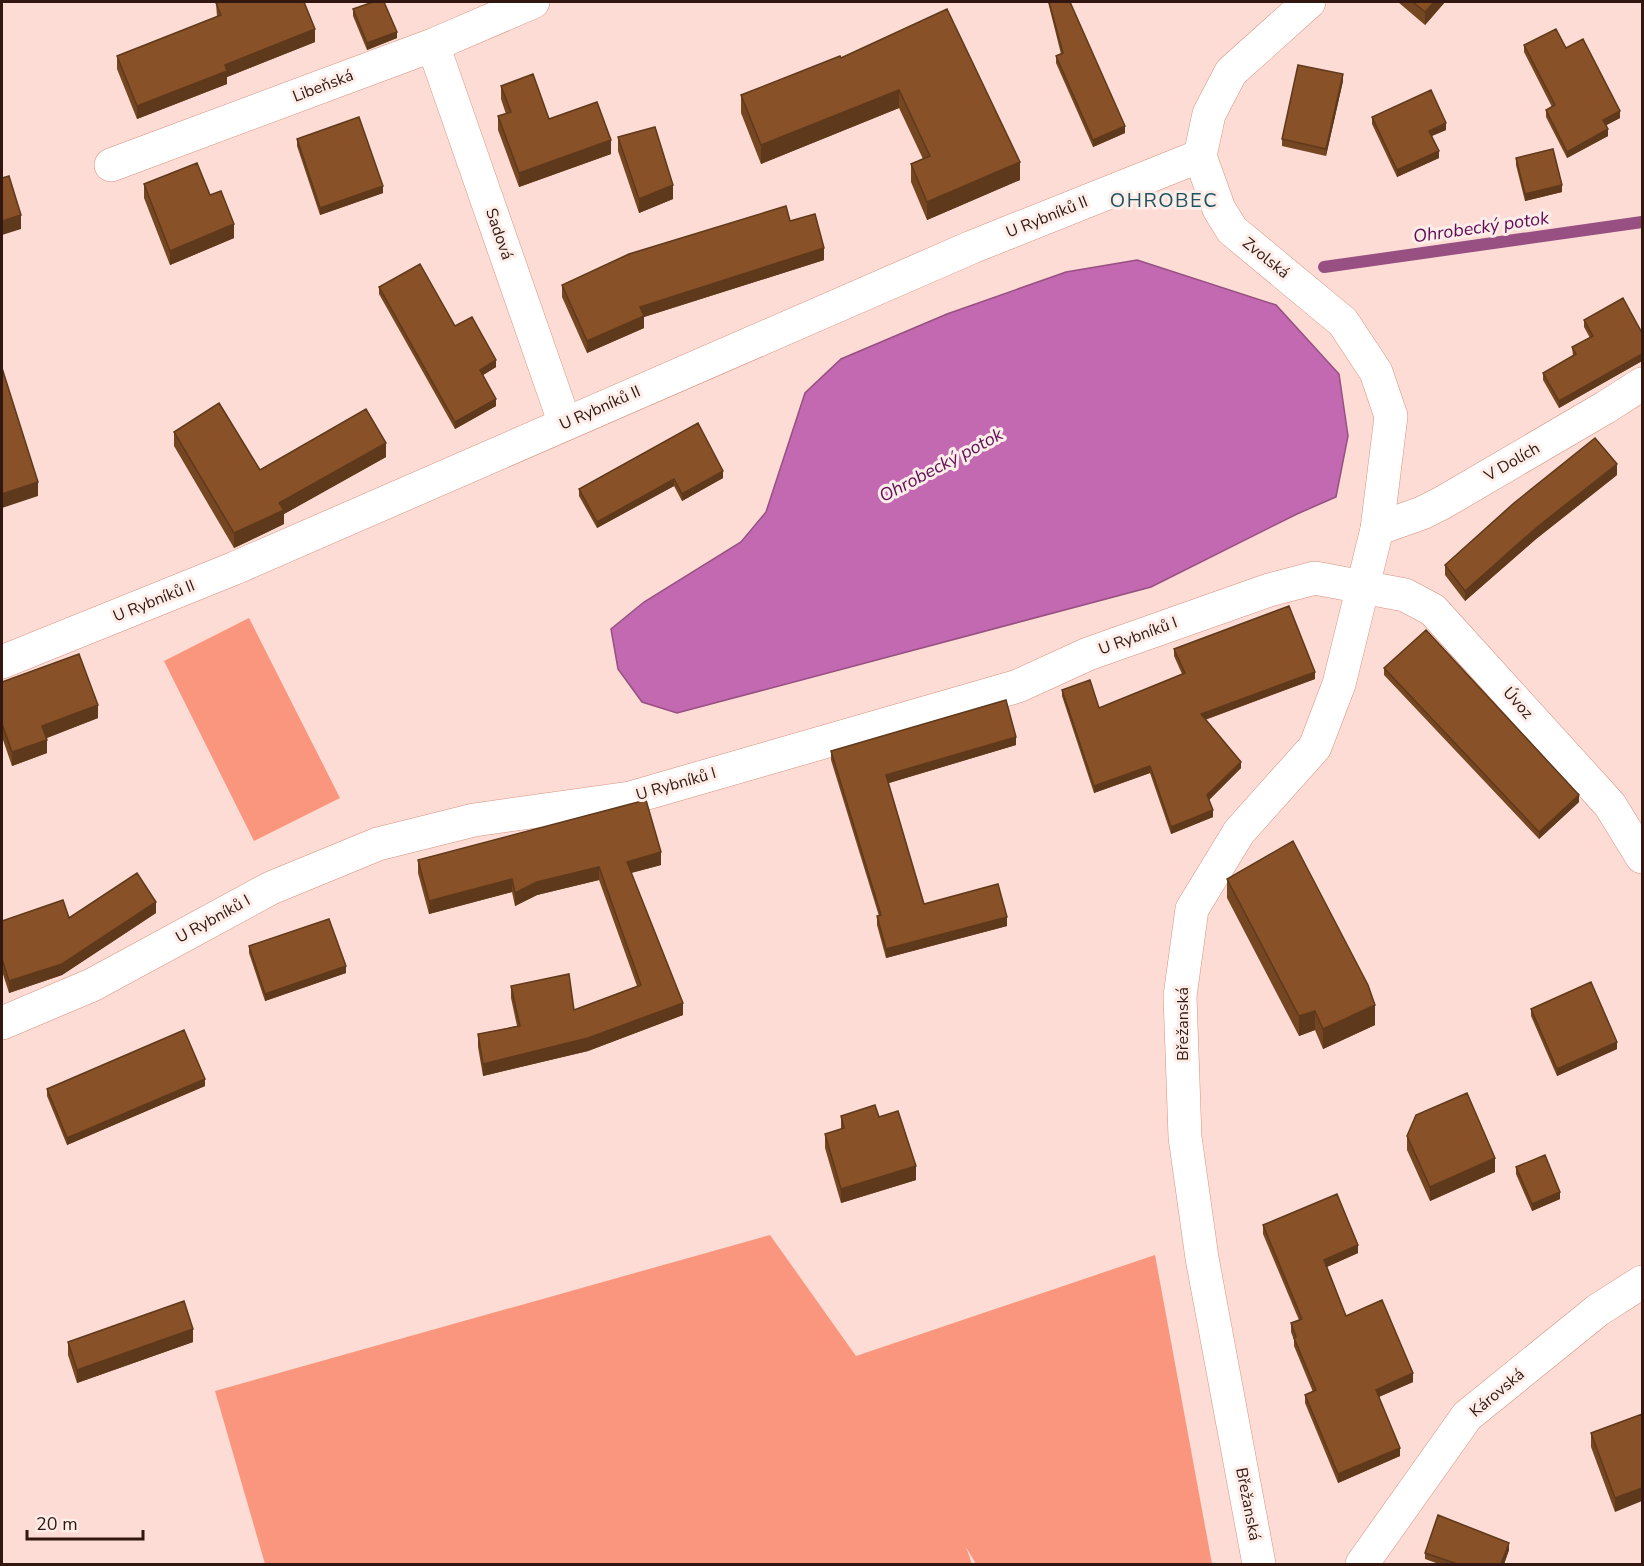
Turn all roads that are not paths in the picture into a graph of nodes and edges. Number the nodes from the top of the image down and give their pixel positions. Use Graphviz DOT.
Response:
graph roads {
  1 [pos="533,2"];
  2 [pos="1309,2"];
  3 [pos="433,45"];
  4 [pos="1200,156"];
  5 [pos="111,165"];
  6 [pos="1642,384"];
  7 [pos="565,424"];
  8 [pos="1377,529"];
  9 [pos="1364,587"];
  10 [pos="2,662"];
  11 [pos="1642,857"];
  12 [pos="2,1023"];
  13 [pos="1642,1282"];
  14 [pos="1259,1564"];
  15 [pos="1362,1564"];
  1 -- 3 [label="street, Libeňská"];
  2 -- 4 [label="street"];
  3 -- 5 [label="street, Libeňská"];
  3 -- 7 [label="street, Sadová"];
  4 -- 7 [label="street, U Rybníků II"];
  4 -- 8 [label="street, Zvolská"];
  6 -- 8 [label="street, V Dolích"];
  7 -- 10 [label="street, U Rybníků II"];
  8 -- 9 [label="street, Břežanská"];
  9 -- 11 [label="street, Úvoz"];
  9 -- 12 [label="street, U Rybníků I"];
  9 -- 14 [label="street, Břežanská"];
  13 -- 15 [label="street, Károvská"];
}
